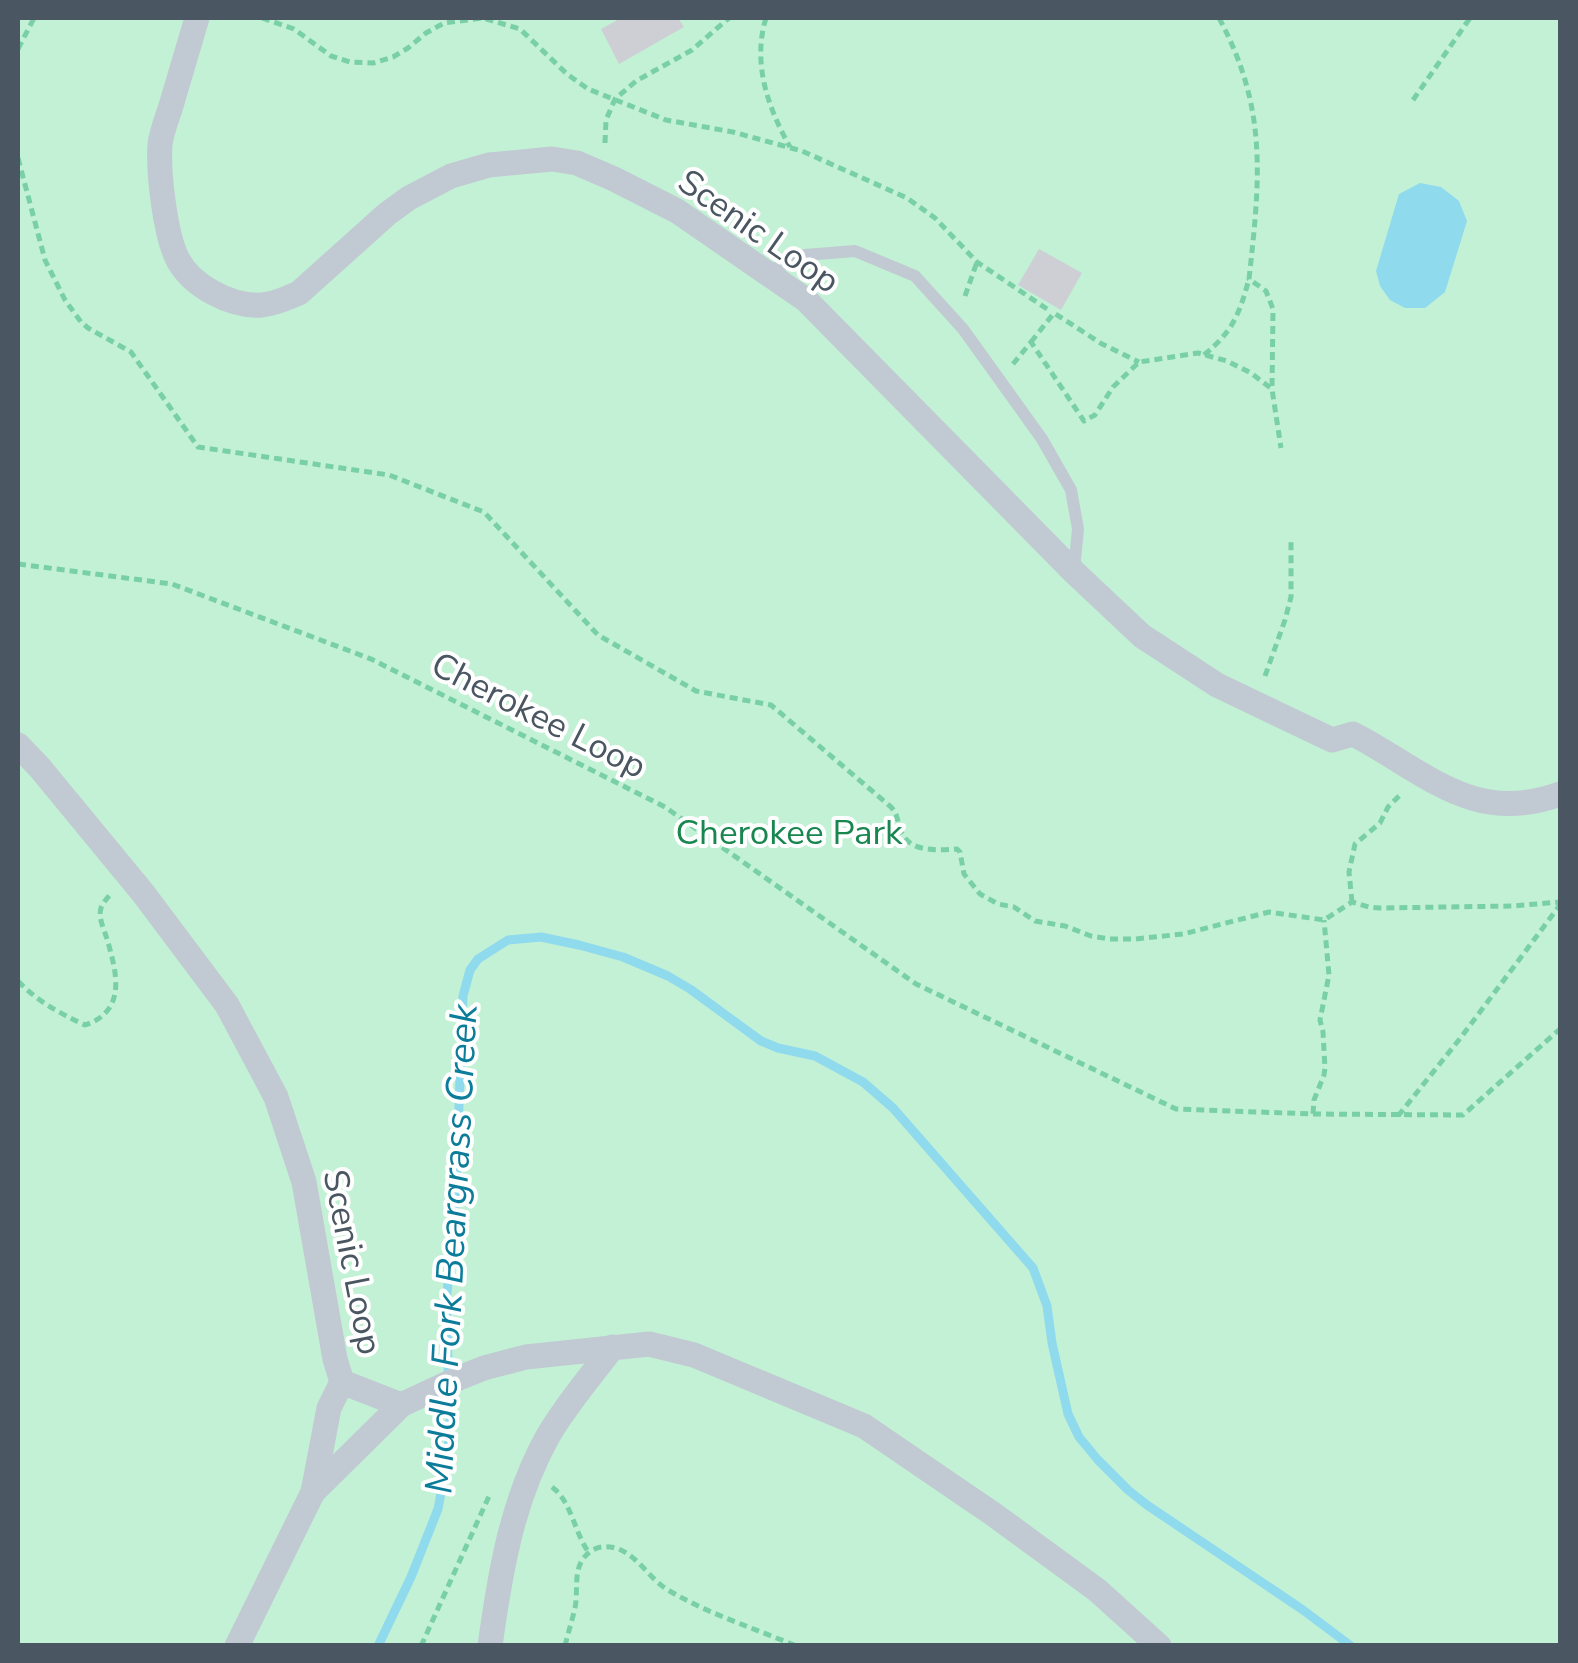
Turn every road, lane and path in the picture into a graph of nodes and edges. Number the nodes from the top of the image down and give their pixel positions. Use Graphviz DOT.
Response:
graph roads {
  1 [pos="34,18"];
  2 [pos="197,18"];
  3 [pos="262,18"];
  4 [pos="729,18"];
  5 [pos="766,18"];
  6 [pos="1219,18"];
  7 [pos="1470,18"];
  8 [pos="18,49"];
  9 [pos="615,99"];
  10 [pos="1413,100"];
  11 [pos="790,147"];
  12 [pos="18,158"];
  13 [pos="601,173"];
  14 [pos="977,262"];
  15 [pos="766,272"];
  16 [pos="1249,278"];
  17 [pos="1050,311"];
  18 [pos="952,317"];
  19 [pos="1031,342"];
  20 [pos="1204,355"];
  21 [pos="1139,362"];
  22 [pos="996,378"];
  23 [pos="1272,389"];
  24 [pos="1281,448"];
  25 [pos="1290,540"];
  26 [pos="18,564"];
  27 [pos="1074,572"];
  28 [pos="1256,702"];
  29 [pos="18,745"];
  30 [pos="1420,775"];
  31 [pos="1560,794"];
  32 [pos="132,878"];
  33 [pos="1352,902"];
  34 [pos="1560,903"];
  35 [pos="1324,920"];
  36 [pos="18,981"];
  37 [pos="1560,1030"];
  38 [pos="1313,1114"];
  39 [pos="1398,1116"];
  40 [pos="613,1347"];
  41 [pos="342,1382"];
  42 [pos="400,1404"];
  43 [pos="530,1472"];
  44 [pos="492,1491"];
  45 [pos="313,1492"];
  46 [pos="589,1553"];
  47 [pos="237,1646"];
  48 [pos="421,1646"];
  49 [pos="490,1646"];
  50 [pos="565,1646"];
  51 [pos="796,1646"];
  52 [pos="1159,1646"];
  1 -- 8 [label="path"];
  2 -- 13 [label="street, Scenic Loop"];
  3 -- 9 [label="path"];
  4 -- 9 [label="path"];
  5 -- 11 [label="path"];
  6 -- 16 [label="path"];
  7 -- 10 [label="path"];
  9 -- 11 [label="path"];
  9 -- 13 [label="path"];
  11 -- 14 [label="path"];
  12 -- 35 [label="path"];
  13 -- 15 [label="street, Scenic Loop"];
  14 -- 17 [label="path"];
  14 -- 18 [label="path"];
  15 -- 18 [label="lane"];
  15 -- 27 [label="street, Scenic Loop"];
  16 -- 20 [label="path"];
  16 -- 23 [label="path"];
  18 -- 22 [label="lane"];
  19 -- 21 [label="path"];
  19 -- 21 [label="path"];
  19 -- 22 [label="path"];
  20 -- 21 [label="path"];
  20 -- 23 [label="path"];
  22 -- 27 [label="lane"];
  23 -- 24 [label="path"];
  25 -- 28 [label="path"];
  26 -- 38 [label="path, Cherokee Loop"];
  27 -- 28 [label="street, Scenic Loop"];
  28 -- 30 [label="street, Scenic Loop"];
  29 -- 32 [label="street, Scenic Loop"];
  30 -- 31 [label="street, Scenic Loop"];
  30 -- 33 [label="path"];
  32 -- 36 [label="path"];
  32 -- 41 [label="street, Scenic Loop"];
  33 -- 34 [label="path"];
  33 -- 35 [label="path"];
  34 -- 39 [label="path"];
  35 -- 38 [label="path"];
  37 -- 39 [label="path, Cherokee Loop"];
  38 -- 39 [label="path, Cherokee Loop"];
  40 -- 42 [label="street"];
  40 -- 43 [label="street"];
  40 -- 52 [label="street"];
  41 -- 42 [label="street, Scenic Loop"];
  41 -- 45 [label="street"];
  42 -- 45 [label="street"];
  43 -- 46 [label="path"];
  43 -- 49 [label="street"];
  44 -- 48 [label="path"];
  45 -- 47 [label="street"];
  46 -- 50 [label="path"];
  46 -- 51 [label="path"];
}
